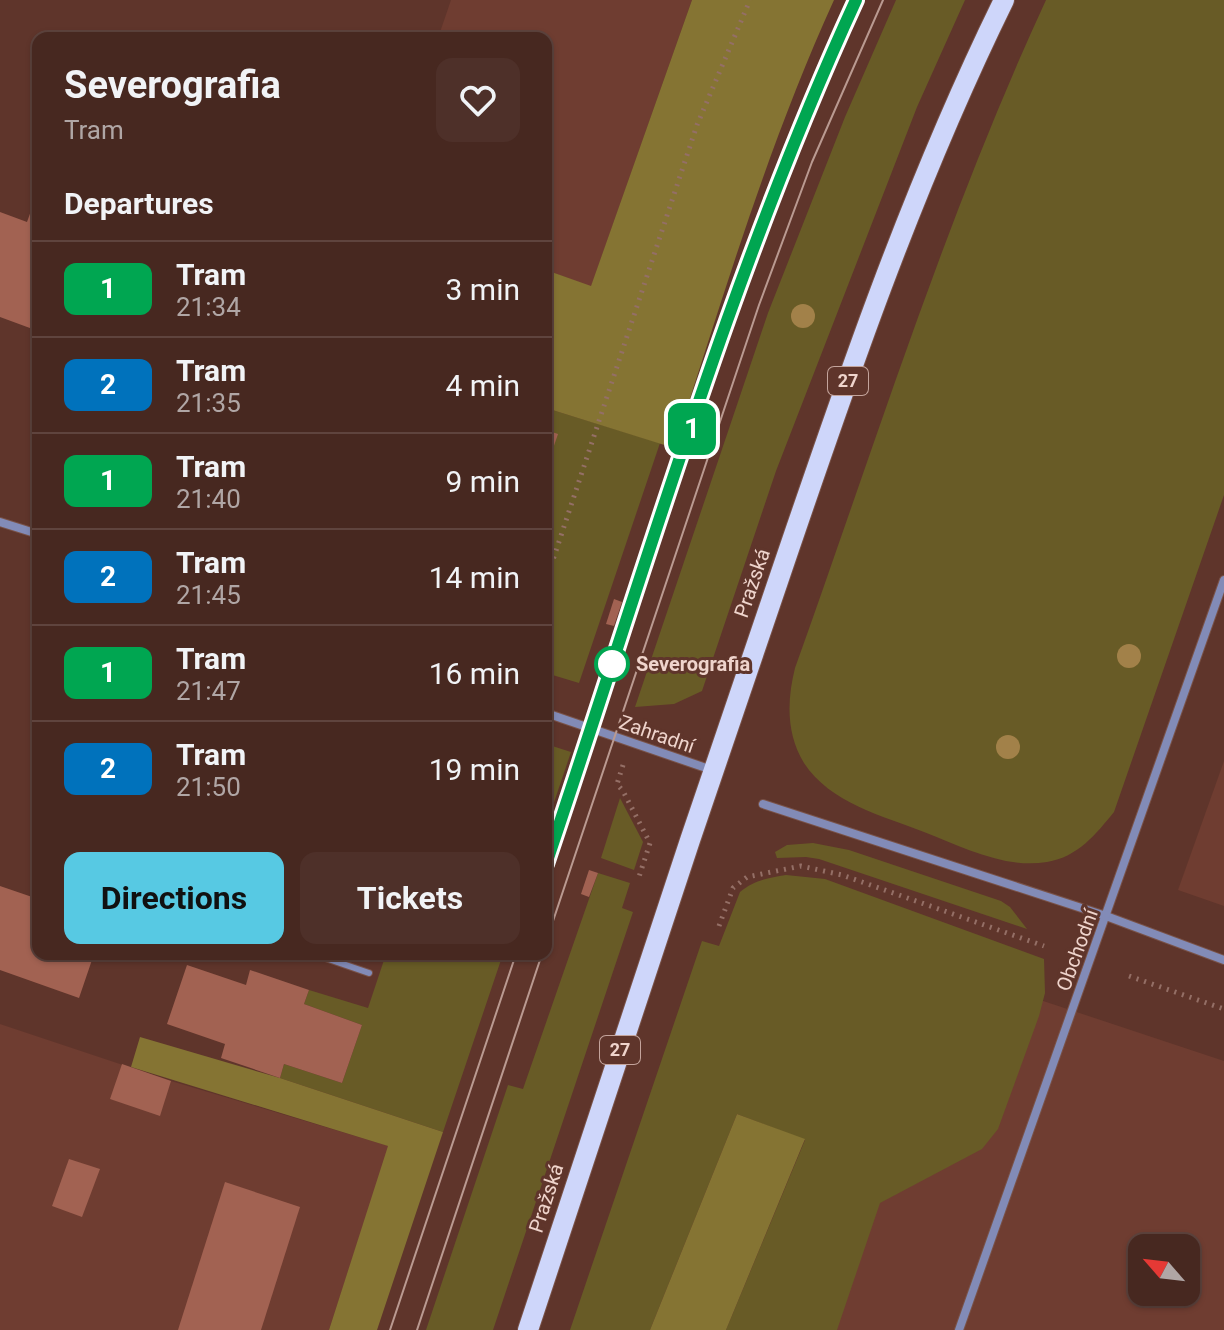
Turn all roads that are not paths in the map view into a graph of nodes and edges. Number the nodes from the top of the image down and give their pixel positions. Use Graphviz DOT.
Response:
graph roads {
  1 [pos="1004,0"];
  2 [pos="0,522"];
  3 [pos="32,532"];
  4 [pos="1224,580"];
  5 [pos="552,715"];
  6 [pos="713,770"];
  7 [pos="763,804"];
  8 [pos="1106,916"];
  9 [pos="331,960"];
  10 [pos="1224,960"];
  11 [pos="369,973"];
  12 [pos="528,1330"];
  13 [pos="959,1330"];
  1 -- 6 [label="main road, Pražská / 27"];
  2 -- 3 [label="street"];
  4 -- 8 [label="street, Obchodní"];
  5 -- 6 [label="street, Zahradní"];
  6 -- 12 [label="main road, Pražská / 27"];
  7 -- 8 [label="street"];
  8 -- 10 [label="street"];
  8 -- 13 [label="street, Obchodní"];
  9 -- 11 [label="lane"];
}
